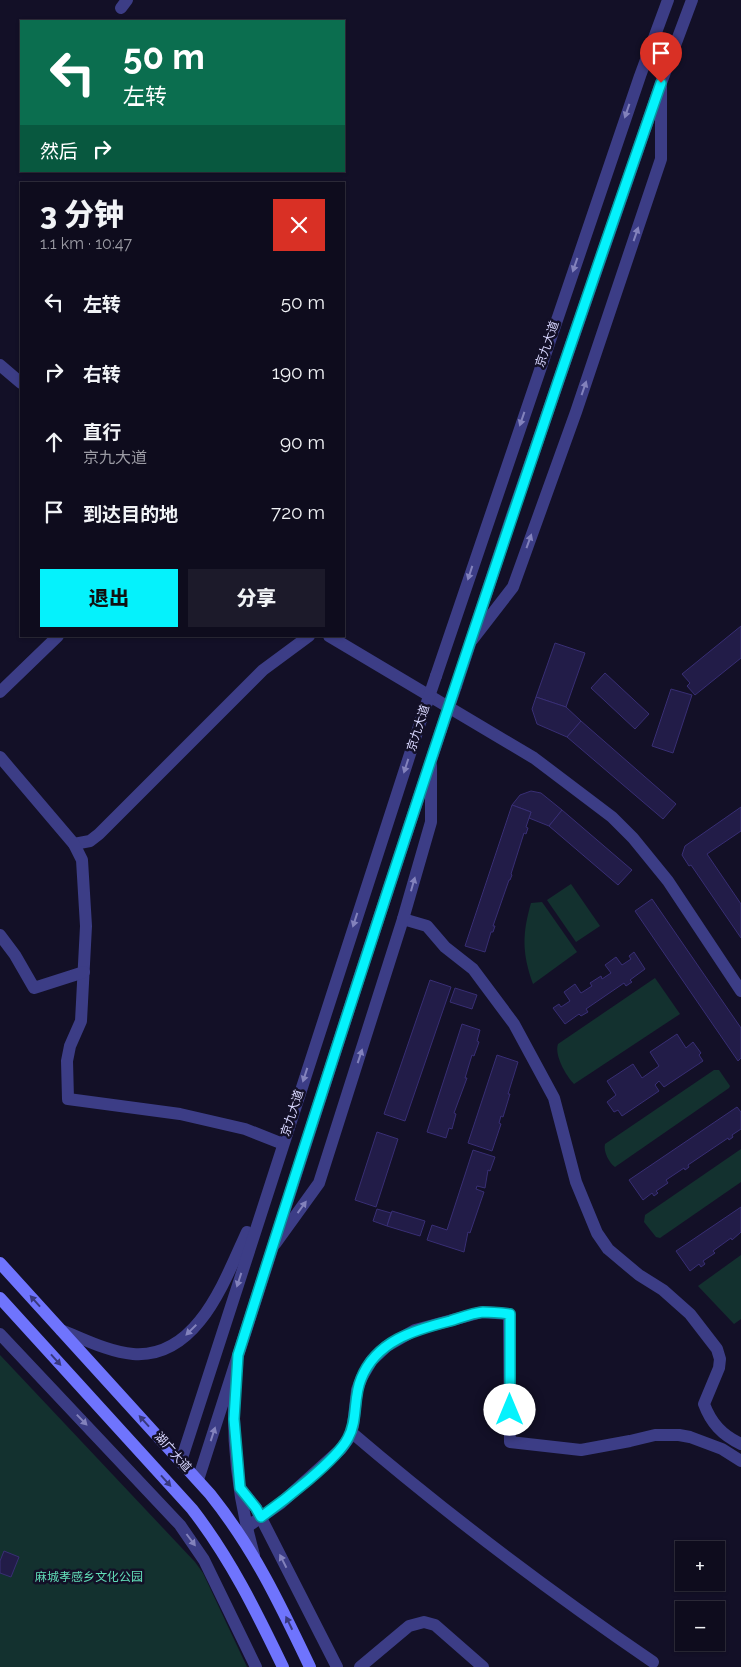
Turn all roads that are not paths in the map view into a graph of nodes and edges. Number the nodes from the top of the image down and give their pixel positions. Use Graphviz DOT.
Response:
graph roads {
  1 [pos="668,0"];
  2 [pos="692,0"];
  3 [pos="661,83"];
  4 [pos="0,364"];
  5 [pos="20,382"];
  6 [pos="57,637"];
  7 [pos="309,637"];
  8 [pos="331,637"];
  9 [pos="470,642"];
  10 [pos="0,692"];
  11 [pos="0,757"];
  12 [pos="431,761"];
  13 [pos="74,844"];
  14 [pos="403,919"];
  15 [pos="0,935"];
  16 [pos="84,972"];
  17 [pos="741,991"];
  18 [pos="283,1144"];
  19 [pos="271,1179"];
  20 [pos="273,1246"];
  21 [pos="0,1263"];
  22 [pos="0,1298"];
  23 [pos="61,1330"];
  24 [pos="0,1334"];
  25 [pos="238,1355"];
  26 [pos="351,1432"];
  27 [pos="741,1444"];
  28 [pos="181,1461"];
  29 [pos="741,1461"];
  30 [pos="198,1480"];
  31 [pos="240,1488"];
  32 [pos="261,1517"];
  33 [pos="247,1527"];
  34 [pos="254,1555"];
  35 [pos="653,1662"];
  36 [pos="256,1667"];
  37 [pos="283,1667"];
  38 [pos="310,1667"];
  39 [pos="336,1667"];
  40 [pos="360,1667"];
  41 [pos="483,1667"];
  1 -- 18 [label="street, 京九大道, one-way, bridge"];
  2 -- 3 [label="street, 京九大道"];
  3 -- 9 [label="street, 京九大道"];
  9 -- 3 [label="street, one-way"];
  4 -- 5 [label="street"];
  6 -- 10 [label="street"];
  7 -- 13 [label="street"];
  8 -- 17 [label="street"];
  9 -- 12 [label="street, 京九大道, bridge"];
  11 -- 13 [label="street"];
  14 -- 12 [label="street, one-way"];
  12 -- 20 [label="street, 京九大道"];
  13 -- 16 [label="street"];
  20 -- 14 [label="street, one-way"];
  14 -- 27 [label="street"];
  15 -- 16 [label="street"];
  16 -- 18 [label="street"];
  18 -- 19 [label="street, 京九大道"];
  19 -- 23 [label="street, one-way"];
  19 -- 28 [label="street, 京九大道, one-way"];
  20 -- 25 [label="street, 京九大道"];
  23 -- 21 [label="main road, 湖广大道, one-way"];
  22 -- 37 [label="main road, 湖广大道, one-way"];
  28 -- 23 [label="main road, 湖广大道, one-way"];
  24 -- 36 [label="street, one-way"];
  30 -- 25 [label="street, 京九大道, one-way"];
  25 -- 31 [label="street"];
  26 -- 29 [label="street"];
  26 -- 32 [label="street"];
  26 -- 35 [label="street"];
  28 -- 30 [label="main road, 湖广大道"];
  30 -- 34 [label="main road, 湖广大道"];
  31 -- 32 [label="street"];
  31 -- 33 [label="street"];
  32 -- 33 [label="street"];
  39 -- 32 [label="street, one-way"];
  33 -- 34 [label="street"];
  38 -- 34 [label="main road, 湖广大道, one-way"];
  40 -- 41 [label="street"];
}
